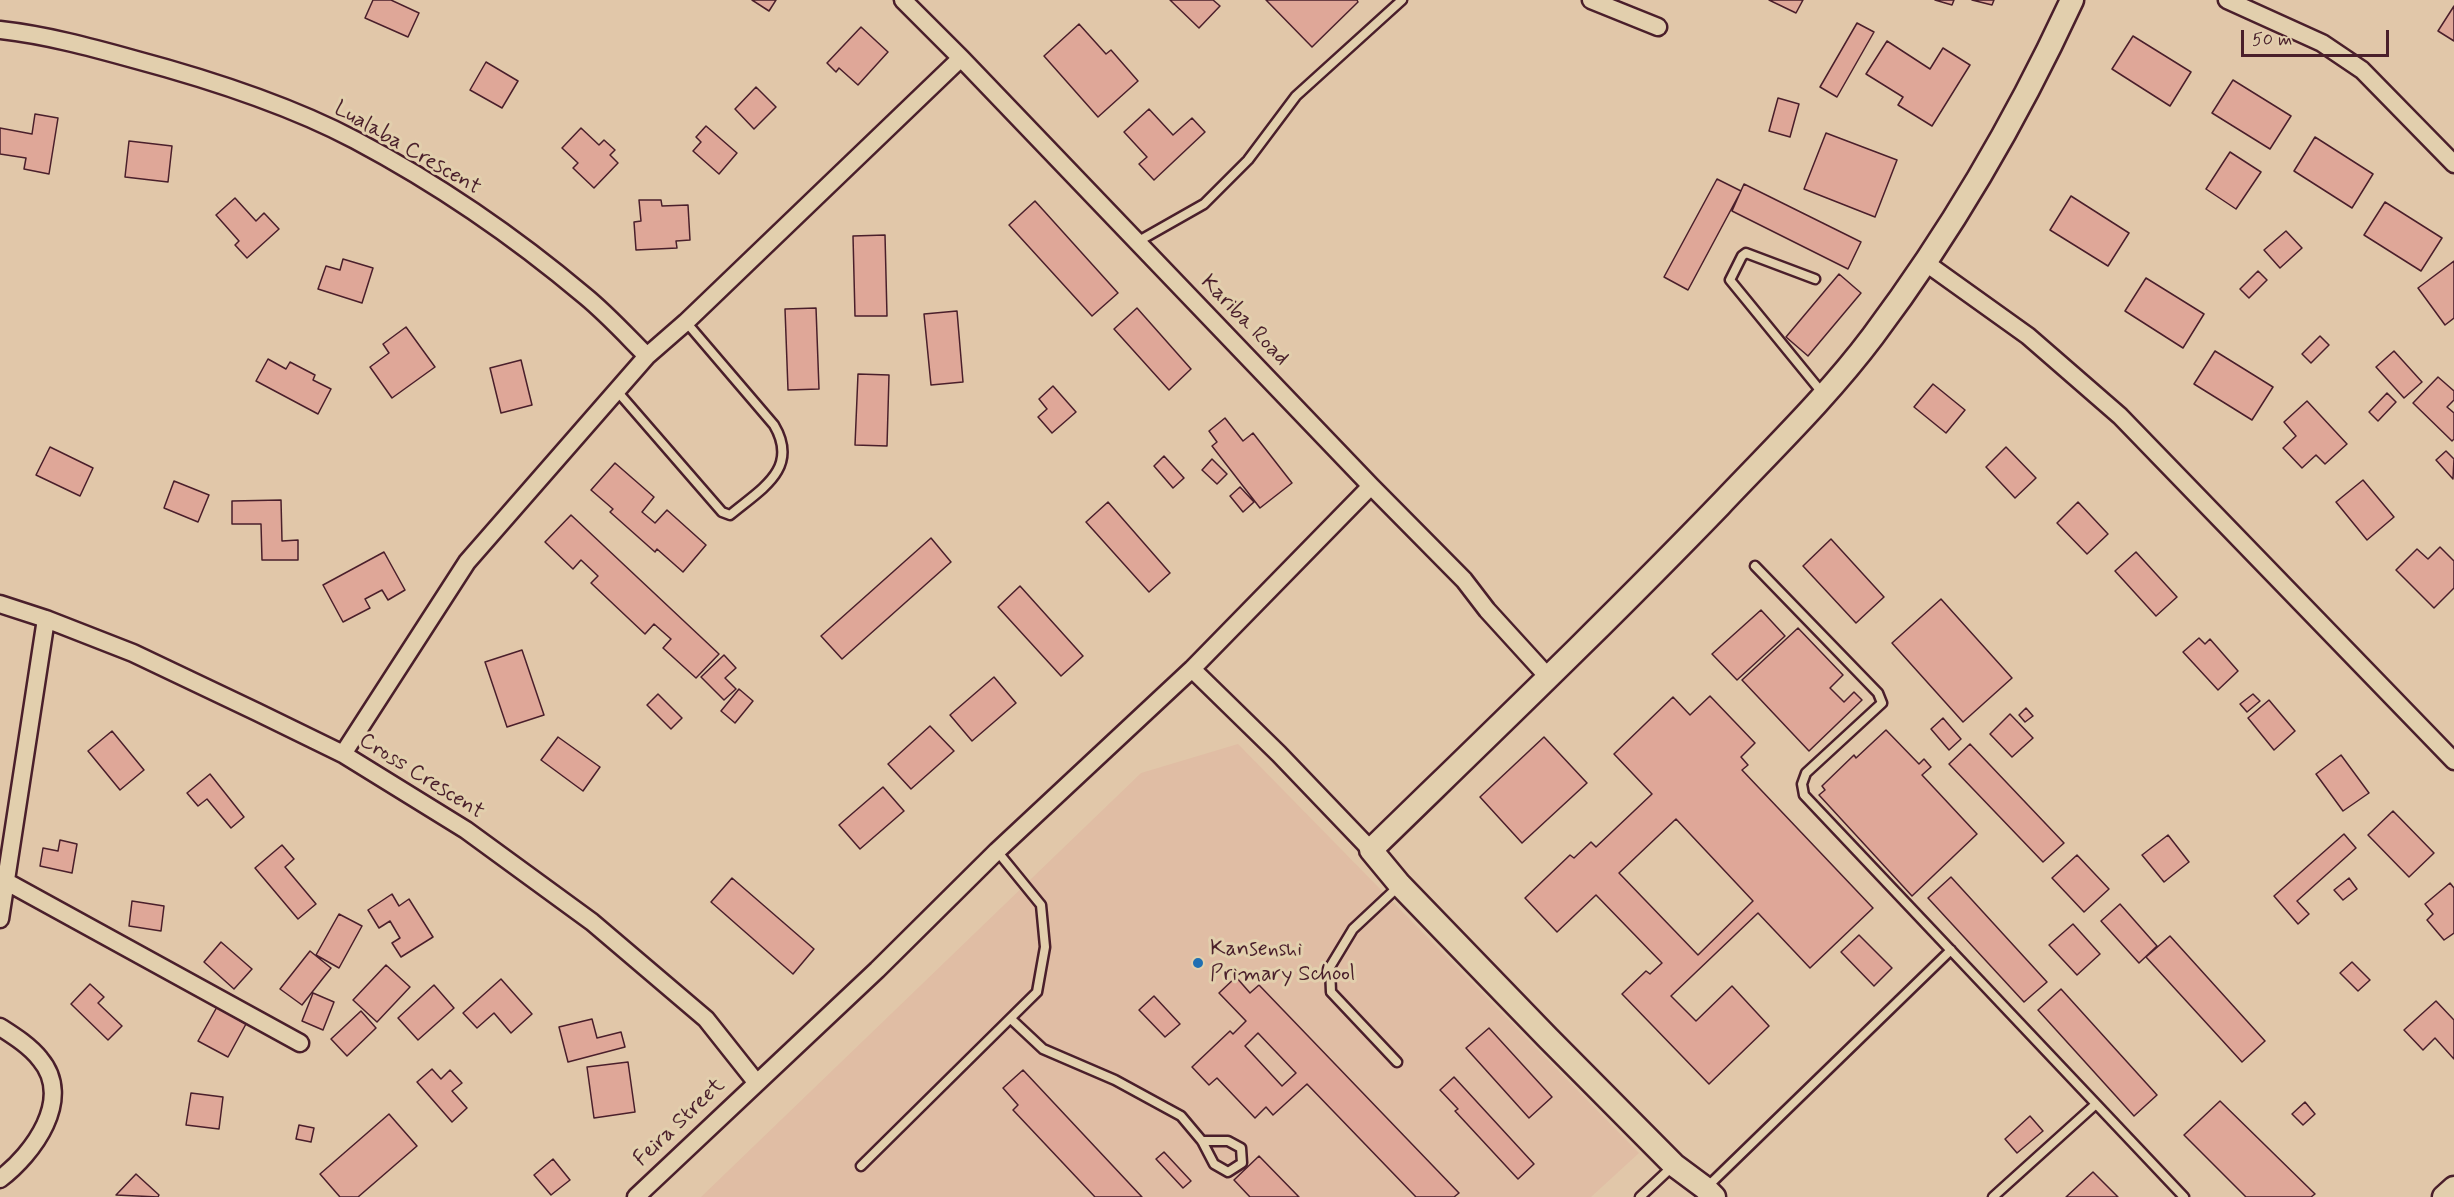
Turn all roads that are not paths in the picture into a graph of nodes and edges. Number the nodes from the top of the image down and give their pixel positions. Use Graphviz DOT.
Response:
graph roads {
  1 [pos="903,0"];
  2 [pos="1402,0"];
  3 [pos="1591,0"];
  4 [pos="2072,0"];
  5 [pos="2227,0"];
  6 [pos="1658,27"];
  7 [pos="0,30"];
  8 [pos="961,58"];
  9 [pos="2454,164"];
  10 [pos="1137,242"];
  11 [pos="1926,263"];
  12 [pos="1815,279"];
  13 [pos="686,322"];
  14 [pos="647,356"];
  15 [pos="617,391"];
  16 [pos="1824,395"];
  17 [pos="1371,486"];
  18 [pos="1755,566"];
  19 [pos="0,604"];
  20 [pos="45,619"];
  21 [pos="1192,669"];
  22 [pos="1549,678"];
  23 [pos="343,754"];
  24 [pos="2454,761"];
  25 [pos="1371,850"];
  26 [pos="997,851"];
  27 [pos="7,882"];
  28 [pos="1400,885"];
  29 [pos="0,919"];
  30 [pos="1951,950"];
  31 [pos="1011,1019"];
  32 [pos="0,1027"];
  33 [pos="300,1043"];
  34 [pos="1397,1062"];
  35 [pos="756,1082"];
  36 [pos="2096,1104"];
  37 [pos="1202,1141"];
  38 [pos="1674,1165"];
  39 [pos="861,1166"];
  40 [pos="0,1179"];
  41 [pos="1709,1192"];
  42 [pos="1645,1195"];
  43 [pos="636,1197"];
  44 [pos="1992,1197"];
  45 [pos="2184,1197"];
  1 -- 8 [label="street, Kariba Road"];
  2 -- 10 [label="lane"];
  3 -- 6 [label="street"];
  4 -- 11 [label="street"];
  5 -- 9 [label="street"];
  7 -- 14 [label="street, Lualaba Crescent"];
  8 -- 10 [label="street, Kariba Road"];
  8 -- 13 [label="street"];
  10 -- 17 [label="street, Kariba Road"];
  11 -- 16 [label="street"];
  11 -- 24 [label="street"];
  12 -- 16 [label="lane"];
  13 -- 14 [label="street"];
  13 -- 15 [label="lane"];
  14 -- 15 [label="street"];
  15 -- 23 [label="street"];
  16 -- 22 [label="street"];
  17 -- 21 [label="street, Feira Street"];
  17 -- 22 [label="street, Kariba Road"];
  18 -- 30 [label="lane"];
  19 -- 20 [label="street, Cross Crescent"];
  20 -- 23 [label="street, Cross Crescent"];
  20 -- 27 [label="street"];
  21 -- 25 [label="street"];
  21 -- 26 [label="street, Feira Street"];
  22 -- 25 [label="street"];
  23 -- 35 [label="street, Cross Crescent"];
  25 -- 28 [label="street"];
  26 -- 31 [label="lane"];
  26 -- 35 [label="street, Feira Street"];
  27 -- 29 [label="street"];
  27 -- 33 [label="street"];
  28 -- 34 [label="lane"];
  28 -- 38 [label="street"];
  30 -- 36 [label="lane"];
  30 -- 41 [label="lane"];
  31 -- 37 [label="lane"];
  31 -- 39 [label="lane"];
  32 -- 40 [label="street"];
  35 -- 43 [label="street, Feira Street"];
  36 -- 44 [label="lane"];
  36 -- 45 [label="lane"];
  37 -- 37 [label="lane"];
  38 -- 41 [label="street"];
  38 -- 42 [label="lane"];
}
